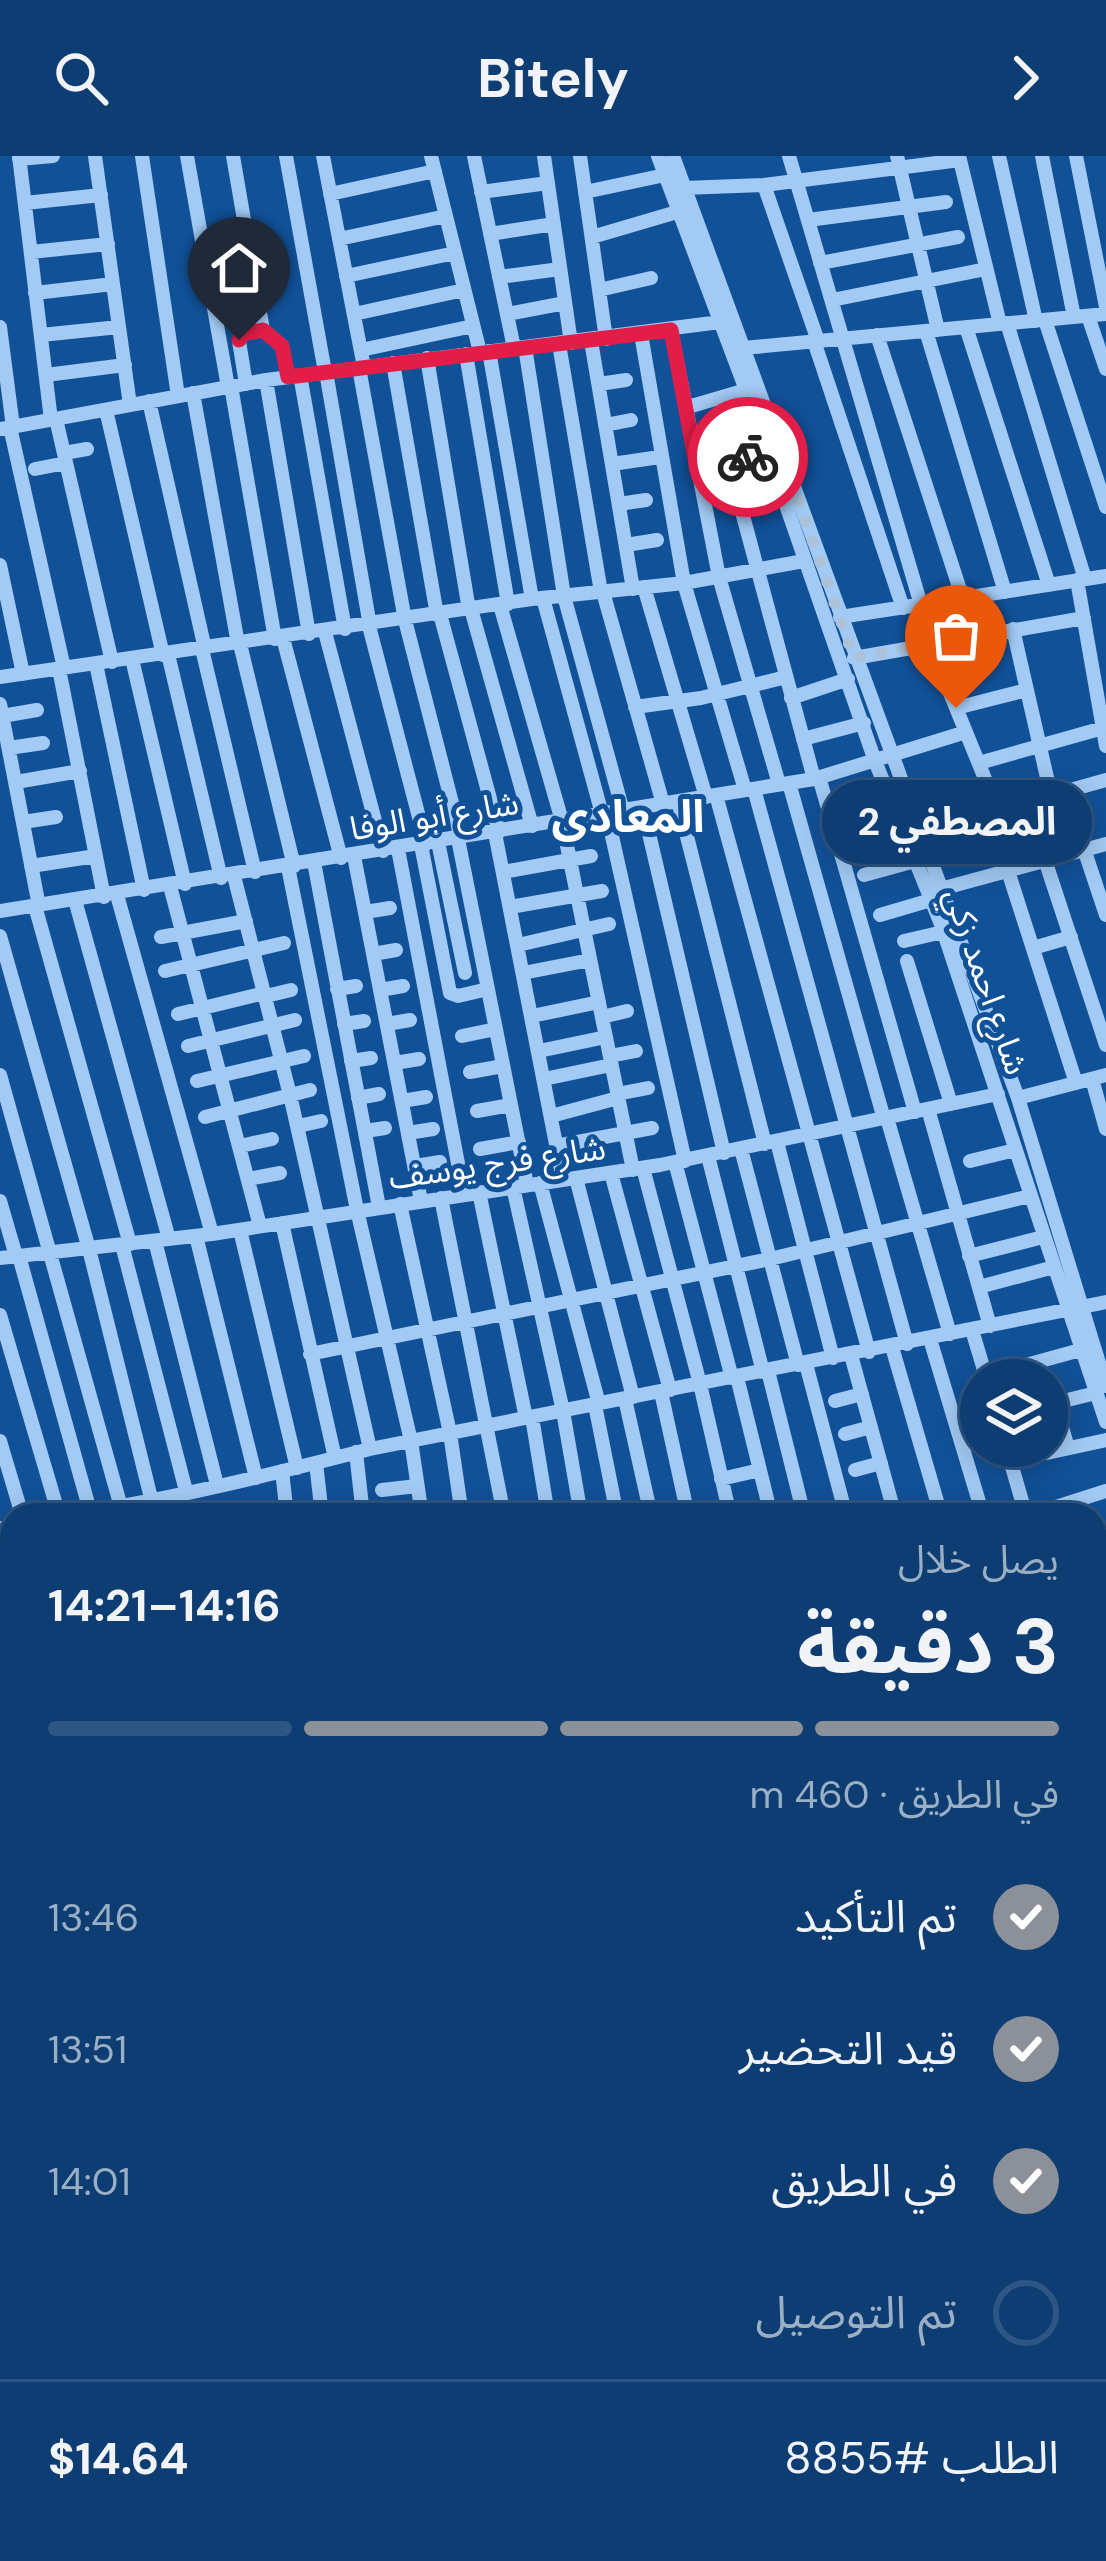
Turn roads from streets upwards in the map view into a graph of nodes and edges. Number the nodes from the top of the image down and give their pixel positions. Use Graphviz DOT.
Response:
graph roads {
  1 [pos="53,156"];
  2 [pos="95,156"];
  3 [pos="142,156"];
  4 [pos="188,156"];
  5 [pos="233,156"];
  6 [pos="286,156"];
  7 [pos="323,156"];
  8 [pos="474,156"];
  9 [pos="544,156"];
  10 [pos="580,156"];
  11 [pos="658,156"];
  12 [pos="673,156"];
  13 [pos="788,156"];
  14 [pos="999,156"];
  15 [pos="1042,156"];
  16 [pos="1076,156"];
  17 [pos="19,158"];
  18 [pos="960,158"];
  19 [pos="898,161"];
  20 [pos="433,164"];
  21 [pos="665,175"];
  22 [pos="796,181"];
  23 [pos="548,183"];
  24 [pos="764,185"];
  25 [pos="683,188"];
  26 [pos="481,192"];
  27 [pos="585,192"];
  28 [pos="330,194"];
  29 [pos="101,195"];
  30 [pos="946,202"];
  31 [pos="25,203"];
  32 [pos="909,206"];
  33 [pos="677,212"];
  34 [pos="446,216"];
  35 [pos="808,220"];
  36 [pos="554,224"];
  37 [pos="692,228"];
  38 [pos="490,233"];
  39 [pos="592,237"];
  40 [pos="958,237"];
  41 [pos="339,238"];
  42 [pos="108,244"];
  43 [pos="918,244"];
  44 [pos="31,252"];
  45 [pos="455,253"];
  46 [pos="820,262"];
  47 [pos="560,268"];
  48 [pos="986,268"];
  49 [pos="346,276"];
  50 [pos="499,277"];
  51 [pos="651,278"];
  52 [pos="926,280"];
  53 [pos="113,284"];
  54 [pos="464,290"];
  55 [pos="599,290"];
  56 [pos="35,292"];
  57 [pos="831,297"];
  58 [pos="804,300"];
  59 [pos="565,303"];
  60 [pos="1106,311"];
  61 [pos="354,314"];
  62 [pos="507,314"];
  63 [pos="1081,317"];
  64 [pos="1040,320"];
  65 [pos="719,322"];
  66 [pos="1004,324"];
  67 [pos="473,326"];
  68 [pos="0,327"];
  69 [pos="119,327"];
  70 [pos="966,328"];
  71 [pos="263,330"];
  72 [pos="671,330"];
  73 [pos="932,330"];
  74 [pos="641,334"];
  75 [pos="41,335"];
  76 [pos="877,335"];
  77 [pos="842,338"];
  78 [pos="599,340"];
  79 [pos="816,341"];
  80 [pos="565,343"];
  81 [pos="520,348"];
  82 [pos="744,349"];
  83 [pos="361,350"];
  84 [pos="478,352"];
  85 [pos="427,358"];
  86 [pos="393,363"];
  87 [pos="125,365"];
  88 [pos="362,368"];
  89 [pos="1106,369"];
  90 [pos="325,372"];
  91 [pos="46,374"];
  92 [pos="294,376"];
  93 [pos="266,380"];
  94 [pos="626,380"];
  95 [pos="599,384"];
  96 [pos="235,386"];
  97 [pos="746,390"];
  98 [pos="186,395"];
  99 [pos="149,401"];
  100 [pos="130,405"];
  101 [pos="688,407"];
  102 [pos="106,410"];
  103 [pos="54,419"];
  104 [pos="631,420"];
  105 [pos="605,424"];
  106 [pos="8,428"];
  107 [pos="87,449"];
  108 [pos="774,453"];
  109 [pos="660,457"];
  110 [pos="65,458"];
  111 [pos="728,460"];
  112 [pos="612,464"];
  113 [pos="35,469"];
  114 [pos="697,469"];
  115 [pos="646,500"];
  116 [pos="619,504"];
  117 [pos="1106,507"];
  118 [pos="657,540"];
  119 [pos="626,545"];
  120 [pos="804,562"];
  121 [pos="0,565"];
  122 [pos="756,570"];
  123 [pos="1106,576"];
  124 [pos="718,577"];
  125 [pos="1081,580"];
  126 [pos="683,583"];
  127 [pos="1049,585"];
  128 [pos="639,588"];
  129 [pos="602,592"];
  130 [pos="1005,592"];
  131 [pos="564,596"];
  132 [pos="537,599"];
  133 [pos="963,599"];
  134 [pos="504,604"];
  135 [pos="921,605"];
  136 [pos="903,608"];
  137 [pos="470,609"];
  138 [pos="438,615"];
  139 [pos="840,617"];
  140 [pos="1084,618"];
  141 [pos="405,620"];
  142 [pos="369,626"];
  143 [pos="345,629"];
  144 [pos="1013,629"];
  145 [pos="317,633"];
  146 [pos="279,639"];
  147 [pos="239,644"];
  148 [pos="930,644"];
  149 [pos="204,649"];
  150 [pos="165,654"];
  151 [pos="854,658"];
  152 [pos="132,659"];
  153 [pos="104,663"];
  154 [pos="62,669"];
  155 [pos="23,674"];
  156 [pos="0,677"];
  157 [pos="786,677"];
  158 [pos="848,680"];
  159 [pos="750,685"];
  160 [pos="1027,690"];
  161 [pos="717,694"];
  162 [pos="791,698"];
  163 [pos="678,700"];
  164 [pos="635,706"];
  165 [pos="956,708"];
  166 [pos="1,710"];
  167 [pos="38,710"];
  168 [pos="864,723"];
  169 [pos="1103,728"];
  170 [pos="966,732"];
  171 [pos="803,739"];
  172 [pos="43,743"];
  173 [pos="1039,744"];
  174 [pos="1106,746"];
  175 [pos="8,748"];
  176 [pos="892,755"];
  177 [pos="875,761"];
  178 [pos="979,764"];
  179 [pos="80,771"];
  180 [pos="817,778"];
  181 [pos="1106,780"];
  182 [pos="16,782"];
  183 [pos="784,783"];
  184 [pos="750,789"];
  185 [pos="1051,795"];
  186 [pos="711,796"];
  187 [pos="670,803"];
  188 [pos="643,808"];
  189 [pos="998,810"];
  190 [pos="611,813"];
  191 [pos="56,817"];
  192 [pos="899,819"];
  193 [pos="562,821"];
  194 [pos="23,822"];
  195 [pos="532,826"];
  196 [pos="852,827"];
  197 [pos="496,832"];
  198 [pos="459,838"];
  199 [pos="428,844"];
  200 [pos="1106,844"];
  201 [pos="1084,849"];
  202 [pos="390,850"];
  203 [pos="96,856"];
  204 [pos="591,856"];
  205 [pos="347,857"];
  206 [pos="570,860"];
  207 [pos="1045,860"];
  208 [pos="915,861"];
  209 [pos="314,862"];
  210 [pos="31,866"];
  211 [pos="291,866"];
  212 [pos="1014,869"];
  213 [pos="255,872"];
  214 [pos="503,872"];
  215 [pos="864,875"];
  216 [pos="228,876"];
  217 [pos="177,885"];
  218 [pos="144,890"];
  219 [pos="602,891"];
  220 [pos="934,894"];
  221 [pos="577,895"];
  222 [pos="111,896"];
  223 [pos="75,901"];
  224 [pos="1,906"];
  225 [pos="37,906"];
  226 [pos="510,907"];
  227 [pos="390,908"];
  228 [pos="365,912"];
  229 [pos="880,915"];
  230 [pos="1106,915"];
  231 [pos="246,920"];
  232 [pos="608,923"];
  233 [pos="584,929"];
  234 [pos="943,932"];
  235 [pos="183,933"];
  236 [pos="0,936"];
  237 [pos="161,937"];
  238 [pos="1071,937"];
  239 [pos="904,941"];
  240 [pos="284,943"];
  241 [pos="518,944"];
  242 [pos="1033,948"];
  243 [pos="254,950"];
  244 [pos="396,950"];
  245 [pos="373,954"];
  246 [pos="590,960"];
  247 [pos="907,961"];
  248 [pos="192,964"];
  249 [pos="165,971"];
  250 [pos="466,973"];
  251 [pos="524,973"];
  252 [pos="356,986"];
  253 [pos="403,986"];
  254 [pos="337,989"];
  255 [pos="488,989"];
  256 [pos="291,991"];
  257 [pos="380,991"];
  258 [pos="266,995"];
  259 [pos="203,1008"];
  260 [pos="600,1009"];
  261 [pos="626,1011"];
  262 [pos="178,1013"];
  263 [pos="532,1016"];
  264 [pos="295,1020"];
  265 [pos="410,1020"];
  266 [pos="364,1021"];
  267 [pos="344,1024"];
  268 [pos="387,1024"];
  269 [pos="273,1025"];
  270 [pos="496,1029"];
  271 [pos="462,1036"];
  272 [pos="606,1037"];
  273 [pos="212,1040"];
  274 [pos="825,1044"];
  275 [pos="188,1046"];
  276 [pos="1106,1046"];
  277 [pos="807,1048"];
  278 [pos="539,1051"];
  279 [pos="636,1051"];
  280 [pos="304,1056"];
  281 [pos="371,1058"];
  282 [pos="419,1059"];
  283 [pos="610,1060"];
  284 [pos="282,1061"];
  285 [pos="351,1061"];
  286 [pos="394,1063"];
  287 [pos="503,1066"];
  288 [pos="470,1072"];
  289 [pos="221,1075"];
  290 [pos="1099,1077"];
  291 [pos="544,1079"];
  292 [pos="1,1080"];
  293 [pos="197,1081"];
  294 [pos="1076,1083"];
  295 [pos="648,1088"];
  296 [pos="310,1090"];
  297 [pos="379,1094"];
  298 [pos="998,1094"];
  299 [pos="290,1095"];
  300 [pos="426,1096"];
  301 [pos="618,1096"];
  302 [pos="358,1098"];
  303 [pos="1018,1098"];
  304 [pos="402,1101"];
  305 [pos="952,1104"];
  306 [pos="511,1105"];
  307 [pos="230,1111"];
  308 [pos="477,1111"];
  309 [pos="922,1111"];
  310 [pos="551,1116"];
  311 [pos="206,1117"];
  312 [pos="885,1119"];
  313 [pos="321,1120"];
  314 [pos="298,1126"];
  315 [pos="848,1126"];
  316 [pos="385,1128"];
  317 [pos="652,1128"];
  318 [pos="433,1129"];
  319 [pos="1106,1129"];
  320 [pos="365,1131"];
  321 [pos="408,1133"];
  322 [pos="625,1133"];
  323 [pos="809,1135"];
  324 [pos="272,1138"];
  325 [pos="519,1142"];
  326 [pos="771,1143"];
  327 [pos="240,1146"];
  328 [pos="556,1146"];
  329 [pos="480,1149"];
  330 [pos="741,1149"];
  331 [pos="1016,1150"];
  332 [pos="724,1153"];
  333 [pos="708,1156"];
  334 [pos="680,1161"];
  335 [pos="970,1161"];
  336 [pos="440,1162"];
  337 [pos="415,1166"];
  338 [pos="638,1169"];
  339 [pos="280,1173"];
  340 [pos="611,1173"];
  341 [pos="248,1179"];
  342 [pos="569,1179"];
  343 [pos="527,1185"];
  344 [pos="472,1194"];
  345 [pos="1030,1196"];
  346 [pos="441,1198"];
  347 [pos="422,1201"];
  348 [pos="0,1202"];
  349 [pos="400,1204"];
  350 [pos="379,1207"];
  351 [pos="356,1210"];
  352 [pos="958,1213"];
  353 [pos="319,1217"];
  354 [pos="281,1223"];
  355 [pos="918,1223"];
  356 [pos="260,1226"];
  357 [pos="240,1230"];
  358 [pos="877,1233"];
  359 [pos="204,1235"];
  360 [pos="1043,1237"];
  361 [pos="162,1240"];
  362 [pos="838,1242"];
  363 [pos="126,1245"];
  364 [pos="88,1250"];
  365 [pos="805,1250"];
  366 [pos="51,1253"];
  367 [pos="969,1256"];
  368 [pos="12,1257"];
  369 [pos="770,1259"];
  370 [pos="736,1266"];
  371 [pos="1054,1267"];
  372 [pos="704,1273"];
  373 [pos="674,1279"];
  374 [pos="641,1286"];
  375 [pos="979,1287"];
  376 [pos="606,1294"];
  377 [pos="572,1301"];
  378 [pos="1106,1302"];
  379 [pos="540,1308"];
  380 [pos="1075,1310"];
  381 [pos="0,1315"];
  382 [pos="505,1316"];
  383 [pos="468,1323"];
  384 [pos="991,1326"];
  385 [pos="972,1330"];
  386 [pos="428,1331"];
  387 [pos="950,1334"];
  388 [pos="388,1339"];
  389 [pos="930,1339"];
  390 [pos="900,1346"];
  391 [pos="348,1347"];
  392 [pos="1084,1349"];
  393 [pos="868,1352"];
  394 [pos="310,1354"];
  395 [pos="851,1355"];
  396 [pos="833,1358"];
  397 [pos="980,1359"];
  398 [pos="1050,1359"];
  399 [pos="802,1364"];
  400 [pos="765,1371"];
  401 [pos="734,1377"];
  402 [pos="700,1384"];
  403 [pos="1101,1389"];
  404 [pos="666,1391"];
  405 [pos="862,1394"];
  406 [pos="629,1398"];
  407 [pos="1068,1399"];
  408 [pos="835,1401"];
  409 [pos="597,1404"];
  410 [pos="563,1411"];
  411 [pos="529,1418"];
  412 [pos="1106,1422"];
  413 [pos="489,1426"];
  414 [pos="871,1427"];
  415 [pos="450,1433"];
  416 [pos="845,1434"];
  417 [pos="1106,1440"];
  418 [pos="0,1441"];
  419 [pos="411,1441"];
  420 [pos="1068,1448"];
  421 [pos="363,1451"];
  422 [pos="788,1452"];
  423 [pos="335,1458"];
  424 [pos="316,1462"];
  425 [pos="881,1462"];
  426 [pos="758,1464"];
  427 [pos="1012,1467"];
  428 [pos="290,1469"];
  429 [pos="855,1470"];
  430 [pos="256,1478"];
  431 [pos="721,1479"];
  432 [pos="217,1485"];
  433 [pos="417,1486"];
  434 [pos="382,1490"];
  435 [pos="185,1491"];
  436 [pos="1106,1491"];
  437 [pos="169,1498"];
  438 [pos="152,1502"];
  439 [pos="18,1503"];
  440 [pos="59,1503"];
  441 [pos="88,1503"];
  442 [pos="120,1503"];
  443 [pos="146,1503"];
  444 [pos="169,1503"];
  445 [pos="287,1503"];
  446 [pos="321,1503"];
  447 [pos="363,1503"];
  448 [pos="420,1503"];
  449 [pos="459,1503"];
  450 [pos="502,1503"];
  451 [pos="546,1503"];
  452 [pos="579,1503"];
  453 [pos="615,1503"];
  454 [pos="649,1503"];
  455 [pos="686,1503"];
  456 [pos="727,1503"];
  457 [pos="768,1503"];
  458 [pos="801,1503"];
  459 [pos="843,1503"];
  460 [pos="892,1503"];
  461 [pos="937,1503"];
  462 [pos="979,1503"];
  463 [pos="1024,1503"];
  464 [pos="1067,1503"];
  1 -- 17 [label="street"];
  2 -- 29 [label="street"];
  3 -- 98 [label="street"];
  4 -- 96 [label="street"];
  5 -- 71 [label="street"];
  6 -- 90 [label="street"];
  7 -- 28 [label="street"];
  8 -- 26 [label="street"];
  9 -- 23 [label="street"];
  10 -- 27 [label="street"];
  11 -- 21 [label="street, شارع احمد زكي"];
  12 -- 25 [label="street, شارع احمد زكي"];
  13 -- 22 [label="street"];
  14 -- 64 [label="street"];
  15 -- 63 [label="street"];
  16 -- 60 [label="street"];
  17 -- 31 [label="street"];
  18 -- 19 [label="street"];
  18 -- 48 [label="street"];
  19 -- 22 [label="street"];
  19 -- 32 [label="street"];
  20 -- 28 [label="street"];
  20 -- 34 [label="street"];
  21 -- 27 [label="street"];
  21 -- 33 [label="street, شارع احمد زكي"];
  22 -- 24 [label="street"];
  22 -- 35 [label="street"];
  23 -- 26 [label="street"];
  23 -- 36 [label="street"];
  24 -- 25 [label="street"];
  24 -- 58 [label="street"];
  25 -- 37 [label="street, شارع احمد زكي"];
  26 -- 38 [label="street"];
  27 -- 39 [label="street"];
  28 -- 41 [label="street"];
  29 -- 31 [label="street"];
  29 -- 42 [label="street"];
  30 -- 32 [label="street"];
  31 -- 44 [label="street"];
  32 -- 35 [label="street"];
  32 -- 43 [label="street"];
  33 -- 37 [label="street, شارع احمد زكي"];
  33 -- 39 [label="street"];
  34 -- 41 [label="street"];
  34 -- 45 [label="street"];
  35 -- 46 [label="street"];
  36 -- 38 [label="street"];
  36 -- 47 [label="street"];
  37 -- 65 [label="street, شارع احمد زكي"];
  37 -- 82 [label="street, شارع احمد زكي"];
  38 -- 50 [label="street"];
  39 -- 55 [label="street"];
  40 -- 43 [label="street"];
  41 -- 49 [label="street"];
  42 -- 44 [label="street"];
  42 -- 53 [label="street"];
  43 -- 46 [label="street"];
  43 -- 52 [label="street"];
  44 -- 56 [label="street"];
  45 -- 49 [label="street"];
  45 -- 54 [label="street"];
  46 -- 57 [label="street"];
  47 -- 50 [label="street"];
  47 -- 59 [label="street"];
  48 -- 52 [label="street"];
  48 -- 66 [label="street"];
  49 -- 61 [label="street"];
  50 -- 62 [label="street"];
  51 -- 55 [label="street"];
  52 -- 57 [label="street"];
  52 -- 73 [label="street"];
  53 -- 56 [label="street"];
  53 -- 69 [label="street"];
  54 -- 61 [label="street"];
  54 -- 67 [label="street"];
  55 -- 78 [label="street"];
  56 -- 75 [label="street"];
  57 -- 58 [label="street"];
  57 -- 77 [label="street"];
  58 -- 79 [label="street"];
  59 -- 62 [label="street"];
  59 -- 80 [label="street"];
  60 -- 63 [label="street"];
  61 -- 83 [label="street"];
  62 -- 81 [label="street"];
  63 -- 64 [label="street"];
  63 -- 89 [label="street"];
  64 -- 66 [label="street"];
  64 -- 117 [label="street"];
  65 -- 72 [label="street"];
  65 -- 97 [label="street, شارع احمد زكي"];
  66 -- 70 [label="street"];
  66 -- 125 [label="street"];
  67 -- 83 [label="street"];
  67 -- 84 [label="street"];
  68 -- 106 [label="street"];
  69 -- 75 [label="street"];
  69 -- 87 [label="street"];
  70 -- 73 [label="street"];
  70 -- 127 [label="street"];
  71 -- 92 [label="street"];
  71 -- 96 [label="street"];
  72 -- 74 [label="street"];
  72 -- 101 [label="street"];
  73 -- 76 [label="street"];
  73 -- 130 [label="street"];
  74 -- 78 [label="street"];
  74 -- 109 [label="street"];
  75 -- 91 [label="street"];
  76 -- 77 [label="street"];
  76 -- 133 [label="street"];
  77 -- 79 [label="street"];
  77 -- 135 [label="street"];
  78 -- 80 [label="street"];
  78 -- 95 [label="street"];
  79 -- 82 [label="street"];
  79 -- 136 [label="street"];
  80 -- 81 [label="street"];
  80 -- 129 [label="street"];
  81 -- 84 [label="street"];
  81 -- 131 [label="street"];
  82 -- 108 [label="street, شارع احمد زكي"];
  83 -- 88 [label="street"];
  84 -- 85 [label="street"];
  84 -- 132 [label="street"];
  84 -- 134 [label="street"];
  85 -- 86 [label="street"];
  85 -- 137 [label="street"];
  86 -- 88 [label="street"];
  86 -- 138 [label="street"];
  87 -- 91 [label="street"];
  87 -- 100 [label="street"];
  88 -- 90 [label="street"];
  88 -- 141 [label="street"];
  90 -- 92 [label="street"];
  90 -- 142 [label="street"];
  91 -- 103 [label="street"];
  92 -- 93 [label="street"];
  92 -- 143 [label="street"];
  93 -- 96 [label="street"];
  93 -- 145 [label="street"];
  94 -- 95 [label="street"];
  95 -- 105 [label="street"];
  96 -- 98 [label="street"];
  96 -- 146 [label="street"];
  97 -- 101 [label="street"];
  97 -- 108 [label="street, شارع احمد زكي"];
  98 -- 99 [label="street"];
  98 -- 147 [label="street"];
  99 -- 100 [label="street"];
  99 -- 149 [label="street"];
  100 -- 102 [label="street"];
  101 -- 114 [label="street"];
  102 -- 103 [label="street"];
  102 -- 150 [label="street"];
  103 -- 106 [label="street"];
  103 -- 110 [label="street"];
  104 -- 105 [label="street"];
  105 -- 112 [label="street"];
  106 -- 154 [label="street"];
  107 -- 110 [label="street"];
  108 -- 111 [label="street"];
  108 -- 120 [label="street, شارع احمد زكي"];
  108 -- 139 [label="street, شارع احمد زكي"];
  109 -- 112 [label="street"];
  109 -- 126 [label="street"];
  110 -- 113 [label="street"];
  110 -- 153 [label="street"];
  111 -- 114 [label="street"];
  111 -- 122 [label="street"];
  112 -- 116 [label="street"];
  114 -- 124 [label="street"];
  115 -- 116 [label="street"];
  116 -- 119 [label="street"];
  118 -- 119 [label="street"];
  119 -- 128 [label="street"];
  120 -- 122 [label="street"];
  120 -- 158 [label="street, شارع احمد زكي"];
  121 -- 155 [label="street"];
  122 -- 124 [label="street"];
  122 -- 157 [label="street"];
  123 -- 125 [label="street"];
  124 -- 126 [label="street"];
  124 -- 159 [label="street"];
  125 -- 127 [label="street"];
  125 -- 140 [label="street"];
  126 -- 128 [label="street"];
  126 -- 161 [label="street"];
  127 -- 130 [label="street"];
  128 -- 129 [label="street"];
  128 -- 163 [label="street"];
  129 -- 131 [label="street"];
  129 -- 164 [label="street"];
  130 -- 133 [label="street"];
  131 -- 132 [label="street"];
  131 -- 190 [label="street"];
  132 -- 134 [label="street"];
  132 -- 190 [label="street"];
  133 -- 135 [label="street"];
  134 -- 137 [label="street"];
  134 -- 193 [label="street"];
  135 -- 136 [label="street"];
  136 -- 139 [label="street"];
  137 -- 138 [label="street"];
  137 -- 195 [label="street"];
  138 -- 141 [label="street"];
  138 -- 197 [label="street"];
  139 -- 151 [label="street, شارع احمد زكي"];
  140 -- 144 [label="street"];
  140 -- 169 [label="street"];
  141 -- 142 [label="street"];
  141 -- 198 [label="street"];
  142 -- 143 [label="street"];
  142 -- 199 [label="street"];
  143 -- 145 [label="street"];
  144 -- 148 [label="street"];
  144 -- 160 [label="street"];
  145 -- 146 [label="street"];
  145 -- 202 [label="street"];
  146 -- 147 [label="street"];
  146 -- 205 [label="street"];
  147 -- 149 [label="street"];
  147 -- 211 [label="street"];
  148 -- 151 [label="street"];
  148 -- 165 [label="street"];
  149 -- 150 [label="street"];
  149 -- 213 [label="street"];
  150 -- 152 [label="street"];
  150 -- 216 [label="street"];
  151 -- 176 [label="street, شارع احمد زكي"];
  152 -- 153 [label="street"];
  152 -- 217 [label="street"];
  153 -- 154 [label="street"];
  153 -- 218 [label="street"];
  154 -- 155 [label="street"];
  154 -- 179 [label="street"];
  155 -- 156 [label="street"];
  157 -- 159 [label="street"];
  157 -- 162 [label="street"];
  158 -- 162 [label="street"];
  158 -- 168 [label="street, شارع احمد زكي"];
  159 -- 161 [label="street"];
  159 -- 183 [label="street"];
  160 -- 165 [label="street"];
  160 -- 173 [label="street"];
  161 -- 163 [label="street"];
  161 -- 184 [label="street"];
  162 -- 171 [label="street"];
  163 -- 164 [label="street"];
  163 -- 186 [label="street"];
  164 -- 187 [label="street"];
  165 -- 170 [label="street"];
  166 -- 167 [label="street"];
  166 -- 175 [label="street"];
  168 -- 171 [label="street"];
  168 -- 177 [label="street, شارع احمد زكي"];
  169 -- 173 [label="street"];
  169 -- 174 [label="street"];
  170 -- 176 [label="street, شارع أبو الوفا"];
  170 -- 178 [label="street"];
  171 -- 180 [label="street"];
  172 -- 175 [label="street"];
  173 -- 178 [label="street"];
  173 -- 185 [label="street"];
  175 -- 182 [label="street"];
  176 -- 177 [label="street, شارع أبو الوفا"];
  176 -- 220 [label="street, شارع احمد زكي"];
  177 -- 180 [label="street, شارع أبو الوفا"];
  177 -- 192 [label="street, شارع احمد زكي"];
  178 -- 189 [label="street"];
  179 -- 182 [label="street"];
  179 -- 203 [label="street"];
  180 -- 183 [label="street, شارع أبو الوفا"];
  180 -- 309 [label="street"];
  181 -- 185 [label="street"];
  182 -- 194 [label="street"];
  183 -- 184 [label="street, شارع أبو الوفا"];
  183 -- 312 [label="street"];
  184 -- 186 [label="street, شارع أبو الوفا"];
  184 -- 274 [label="street"];
  185 -- 189 [label="street"];
  186 -- 187 [label="street, شارع أبو الوفا"];
  186 -- 323 [label="street"];
  187 -- 188 [label="street, شارع أبو الوفا"];
  187 -- 326 [label="street"];
  188 -- 190 [label="street, شارع أبو الوفا"];
  188 -- 332 [label="street"];
  189 -- 212 [label="street"];
  190 -- 193 [label="street, شارع أبو الوفا"];
  190 -- 334 [label="street"];
  191 -- 194 [label="street"];
  192 -- 196 [label="street"];
  192 -- 208 [label="street, شارع احمد زكي"];
  193 -- 195 [label="street, شارع أبو الوفا"];
  193 -- 206 [label="street"];
  194 -- 210 [label="street"];
  195 -- 197 [label="street, شارع أبو الوفا"];
  197 -- 198 [label="street, شارع أبو الوفا"];
  197 -- 214 [label="street"];
  198 -- 199 [label="street, شارع أبو الوفا"];
  198 -- 255 [label="street"];
  199 -- 202 [label="street, شارع أبو الوفا"];
  199 -- 250 [label="street"];
  199 -- 255 [label="street"];
  200 -- 201 [label="street"];
  201 -- 207 [label="street"];
  201 -- 230 [label="street"];
  202 -- 205 [label="street, شارع أبو الوفا"];
  202 -- 344 [label="street"];
  203 -- 210 [label="street"];
  203 -- 222 [label="street"];
  204 -- 206 [label="street"];
  205 -- 209 [label="street, شارع أبو الوفا"];
  205 -- 228 [label="street"];
  206 -- 214 [label="street"];
  206 -- 221 [label="street"];
  207 -- 212 [label="street"];
  207 -- 238 [label="street"];
  208 -- 215 [label="street"];
  208 -- 220 [label="street, شارع احمد زكي"];
  209 -- 211 [label="street, شارع أبو الوفا"];
  209 -- 254 [label="street"];
  210 -- 225 [label="street"];
  211 -- 213 [label="street, شارع أبو الوفا"];
  211 -- 351 [label="street"];
  212 -- 220 [label="street"];
  212 -- 242 [label="street"];
  213 -- 216 [label="street, شارع أبو الوفا"];
  214 -- 226 [label="street"];
  216 -- 217 [label="street, شارع أبو الوفا"];
  216 -- 231 [label="street"];
  217 -- 218 [label="street, شارع أبو الوفا"];
  217 -- 235 [label="street"];
  218 -- 222 [label="street, شارع أبو الوفا"];
  219 -- 221 [label="street"];
  220 -- 229 [label="street"];
  220 -- 234 [label="street, شارع احمد زكي"];
  220 -- 303 [label="street, شارع احمد زكي"];
  221 -- 226 [label="street"];
  221 -- 233 [label="street"];
  222 -- 223 [label="street, شارع أبو الوفا"];
  222 -- 359 [label="street"];
  223 -- 225 [label="street, شارع أبو الوفا"];
  223 -- 361 [label="street"];
  224 -- 225 [label="street, شارع أبو الوفا"];
  225 -- 363 [label="street"];
  226 -- 241 [label="street"];
  227 -- 228 [label="street"];
  228 -- 245 [label="street"];
  231 -- 235 [label="street"];
  231 -- 243 [label="street"];
  232 -- 233 [label="street"];
  233 -- 241 [label="street"];
  233 -- 246 [label="street"];
  234 -- 239 [label="street"];
  234 -- 298 [label="street, شارع احمد زكي"];
  235 -- 237 [label="street"];
  235 -- 248 [label="street"];
  236 -- 364 [label="street"];
  238 -- 242 [label="street"];
  238 -- 276 [label="street"];
  240 -- 243 [label="street"];
  241 -- 251 [label="street"];
  242 -- 294 [label="street"];
  243 -- 248 [label="street"];
  243 -- 258 [label="street"];
  244 -- 245 [label="street"];
  245 -- 257 [label="street"];
  246 -- 251 [label="street"];
  246 -- 260 [label="street"];
  247 -- 305 [label="street"];
  248 -- 249 [label="street"];
  248 -- 259 [label="street"];
  251 -- 263 [label="street"];
  252 -- 254 [label="street"];
  253 -- 257 [label="street"];
  254 -- 267 [label="street"];
  255 -- 270 [label="street"];
  256 -- 258 [label="street"];
  257 -- 268 [label="street"];
  258 -- 259 [label="street"];
  258 -- 269 [label="street"];
  259 -- 262 [label="street"];
  259 -- 273 [label="street"];
  260 -- 261 [label="street"];
  260 -- 263 [label="street"];
  260 -- 272 [label="street"];
  263 -- 278 [label="street"];
  264 -- 269 [label="street"];
  265 -- 268 [label="street"];
  266 -- 267 [label="street"];
  267 -- 285 [label="street"];
  268 -- 286 [label="street"];
  269 -- 273 [label="street"];
  269 -- 284 [label="street"];
  270 -- 271 [label="street"];
  270 -- 287 [label="street"];
  272 -- 278 [label="street"];
  272 -- 283 [label="street"];
  273 -- 275 [label="street"];
  273 -- 289 [label="street"];
  274 -- 277 [label="street"];
  274 -- 315 [label="street"];
  278 -- 291 [label="street"];
  279 -- 283 [label="street"];
  280 -- 284 [label="street"];
  281 -- 285 [label="street"];
  282 -- 286 [label="street"];
  283 -- 291 [label="street"];
  283 -- 301 [label="street"];
  284 -- 289 [label="street"];
  284 -- 299 [label="street"];
  285 -- 302 [label="street"];
  286 -- 304 [label="street"];
  287 -- 288 [label="street"];
  287 -- 306 [label="street"];
  289 -- 293 [label="street"];
  289 -- 307 [label="street"];
  290 -- 294 [label="street"];
  290 -- 319 [label="street"];
  291 -- 310 [label="street"];
  292 -- 366 [label="street"];
  294 -- 303 [label="street"];
  295 -- 301 [label="street"];
  296 -- 299 [label="street"];
  297 -- 302 [label="street"];
  298 -- 305 [label="street, شارع فرج يوسف"];
  298 -- 331 [label="street, شارع احمد زكي"];
  299 -- 307 [label="street"];
  299 -- 314 [label="street"];
  300 -- 304 [label="street"];
  301 -- 310 [label="street"];
  301 -- 322 [label="street"];
  302 -- 320 [label="street"];
  303 -- 380 [label="street, شارع احمد زكي"];
  304 -- 321 [label="street"];
  305 -- 309 [label="street, شارع فرج يوسف"];
  306 -- 308 [label="street"];
  306 -- 325 [label="street"];
  307 -- 311 [label="street"];
  307 -- 327 [label="street"];
  309 -- 312 [label="street, شارع فرج يوسف"];
  309 -- 352 [label="street"];
  310 -- 328 [label="street"];
  312 -- 315 [label="street, شارع فرج يوسف"];
  312 -- 355 [label="street"];
  313 -- 314 [label="street"];
  314 -- 353 [label="street"];
  315 -- 323 [label="street, شارع فرج يوسف"];
  315 -- 358 [label="street"];
  316 -- 320 [label="street"];
  317 -- 322 [label="street"];
  318 -- 321 [label="street"];
  320 -- 350 [label="street"];
  321 -- 337 [label="street"];
  322 -- 328 [label="street"];
  322 -- 338 [label="street"];
  323 -- 326 [label="street, شارع فرج يوسف"];
  323 -- 362 [label="street"];
  324 -- 327 [label="street"];
  325 -- 329 [label="street"];
  325 -- 343 [label="street"];
  326 -- 330 [label="street, شارع فرج يوسف"];
  326 -- 365 [label="street"];
  327 -- 341 [label="street"];
  328 -- 342 [label="street"];
  330 -- 332 [label="street, شارع فرج يوسف"];
  330 -- 369 [label="street"];
  331 -- 335 [label="street"];
  331 -- 345 [label="street, شارع احمد زكي"];
  332 -- 333 [label="street, شارع فرج يوسف"];
  333 -- 334 [label="street, شارع فرج يوسف"];
  333 -- 370 [label="street"];
  334 -- 338 [label="street, شارع فرج يوسف"];
  334 -- 372 [label="street"];
  336 -- 337 [label="street"];
  337 -- 347 [label="street"];
  338 -- 340 [label="street, شارع فرج يوسف"];
  338 -- 373 [label="street"];
  339 -- 341 [label="street"];
  340 -- 342 [label="street, شارع فرج يوسف"];
  340 -- 374 [label="street"];
  341 -- 356 [label="street"];
  342 -- 343 [label="street, شارع فرج يوسف"];
  342 -- 376 [label="street"];
  343 -- 344 [label="street, شارع فرج يوسف"];
  343 -- 377 [label="street"];
  343 -- 379 [label="street"];
  344 -- 346 [label="street, شارع فرج يوسف"];
  344 -- 382 [label="street"];
  345 -- 352 [label="street"];
  345 -- 360 [label="street, شارع احمد زكي"];
  346 -- 347 [label="street, شارع فرج يوسف"];
  346 -- 383 [label="street"];
  347 -- 349 [label="street, شارع فرج يوسف"];
  348 -- 368 [label="street"];
  349 -- 350 [label="street, شارع فرج يوسف"];
  349 -- 386 [label="street"];
  350 -- 351 [label="street, شارع فرج يوسف"];
  351 -- 353 [label="street, شارع فرج يوسف"];
  351 -- 388 [label="street"];
  352 -- 355 [label="street"];
  352 -- 367 [label="street"];
  353 -- 354 [label="street, شارع فرج يوسف"];
  353 -- 391 [label="street"];
  354 -- 356 [label="street, شارع فرج يوسف"];
  354 -- 394 [label="street"];
  355 -- 358 [label="street"];
  355 -- 387 [label="street"];
  356 -- 357 [label="street, شارع فرج يوسف"];
  357 -- 359 [label="street, شارع فرج يوسف"];
  357 -- 428 [label="street"];
  358 -- 362 [label="street"];
  358 -- 390 [label="street"];
  359 -- 361 [label="street, شارع فرج يوسف"];
  359 -- 430 [label="street"];
  360 -- 367 [label="street"];
  360 -- 371 [label="street, شارع احمد زكي"];
  361 -- 363 [label="street, شارع فرج يوسف"];
  361 -- 432 [label="street"];
  362 -- 365 [label="street"];
  362 -- 393 [label="street"];
  363 -- 364 [label="street, شارع فرج يوسف"];
  363 -- 435 [label="street"];
  364 -- 366 [label="street, شارع فرج يوسف"];
  364 -- 438 [label="street"];
  365 -- 369 [label="street"];
  365 -- 396 [label="street"];
  366 -- 368 [label="street, شارع فرج يوسف"];
  366 -- 442 [label="street"];
  367 -- 375 [label="street"];
  368 -- 441 [label="street"];
  369 -- 370 [label="street"];
  369 -- 399 [label="street"];
  370 -- 372 [label="street"];
  370 -- 400 [label="street"];
  371 -- 375 [label="street"];
  371 -- 380 [label="street, شارع احمد زكي"];
  372 -- 373 [label="street"];
  372 -- 401 [label="street"];
  373 -- 374 [label="street"];
  373 -- 402 [label="street"];
  374 -- 376 [label="street"];
  374 -- 404 [label="street"];
  375 -- 384 [label="street"];
  376 -- 377 [label="street"];
  376 -- 406 [label="street"];
  377 -- 379 [label="street"];
  377 -- 409 [label="street"];
  378 -- 380 [label="street"];
  379 -- 382 [label="street"];
  379 -- 410 [label="street"];
  380 -- 384 [label="street"];
  380 -- 392 [label="street, شارع احمد زكي"];
  380 -- 403 [label="street, شارع احمد زكي"];
  381 -- 440 [label="street"];
  382 -- 383 [label="street"];
  382 -- 411 [label="street"];
  383 -- 386 [label="street"];
  383 -- 413 [label="street"];
  384 -- 385 [label="street"];
  385 -- 387 [label="street"];
  385 -- 397 [label="street"];
  386 -- 388 [label="street"];
  386 -- 415 [label="street"];
  387 -- 389 [label="street"];
  388 -- 391 [label="street"];
  388 -- 419 [label="street"];
  389 -- 390 [label="street"];
  389 -- 462 [label="street"];
  390 -- 393 [label="street"];
  390 -- 461 [label="street"];
  391 -- 394 [label="street"];
  391 -- 421 [label="street"];
  392 -- 398 [label="street"];
  392 -- 403 [label="street, شارع احمد زكي"];
  393 -- 395 [label="street"];
  394 -- 423 [label="street"];
  395 -- 396 [label="street"];
  395 -- 405 [label="street"];
  396 -- 399 [label="street"];
  399 -- 400 [label="street"];
  399 -- 459 [label="street"];
  400 -- 401 [label="street"];
  400 -- 422 [label="street"];
  401 -- 402 [label="street"];
  401 -- 426 [label="street"];
  402 -- 404 [label="street"];
  402 -- 431 [label="street"];
  403 -- 407 [label="street"];
  403 -- 412 [label="street, شارع احمد زكي"];
  404 -- 406 [label="street"];
  404 -- 455 [label="street"];
  405 -- 408 [label="street"];
  405 -- 414 [label="street"];
  406 -- 409 [label="street"];
  406 -- 454 [label="street"];
  409 -- 410 [label="street"];
  409 -- 453 [label="street"];
  410 -- 411 [label="street"];
  410 -- 452 [label="street"];
  411 -- 413 [label="street"];
  411 -- 451 [label="street"];
  413 -- 415 [label="street"];
  413 -- 450 [label="street"];
  414 -- 416 [label="street"];
  414 -- 425 [label="street"];
  415 -- 419 [label="street"];
  415 -- 449 [label="street"];
  417 -- 420 [label="street"];
  418 -- 439 [label="street"];
  419 -- 421 [label="street"];
  419 -- 433 [label="street"];
  421 -- 423 [label="street"];
  421 -- 447 [label="street"];
  422 -- 426 [label="street"];
  422 -- 458 [label="street"];
  423 -- 424 [label="street"];
  424 -- 428 [label="street"];
  424 -- 446 [label="street"];
  425 -- 429 [label="street"];
  425 -- 460 [label="street"];
  426 -- 431 [label="street"];
  426 -- 457 [label="street"];
  427 -- 463 [label="street"];
  428 -- 430 [label="street"];
  428 -- 445 [label="street"];
  430 -- 432 [label="street"];
  431 -- 456 [label="street"];
  432 -- 435 [label="street"];
  433 -- 434 [label="street"];
  433 -- 448 [label="street"];
  435 -- 437 [label="street"];
  436 -- 464 [label="street"];
  437 -- 438 [label="street"];
  437 -- 444 [label="street"];
  438 -- 443 [label="street"];
}
